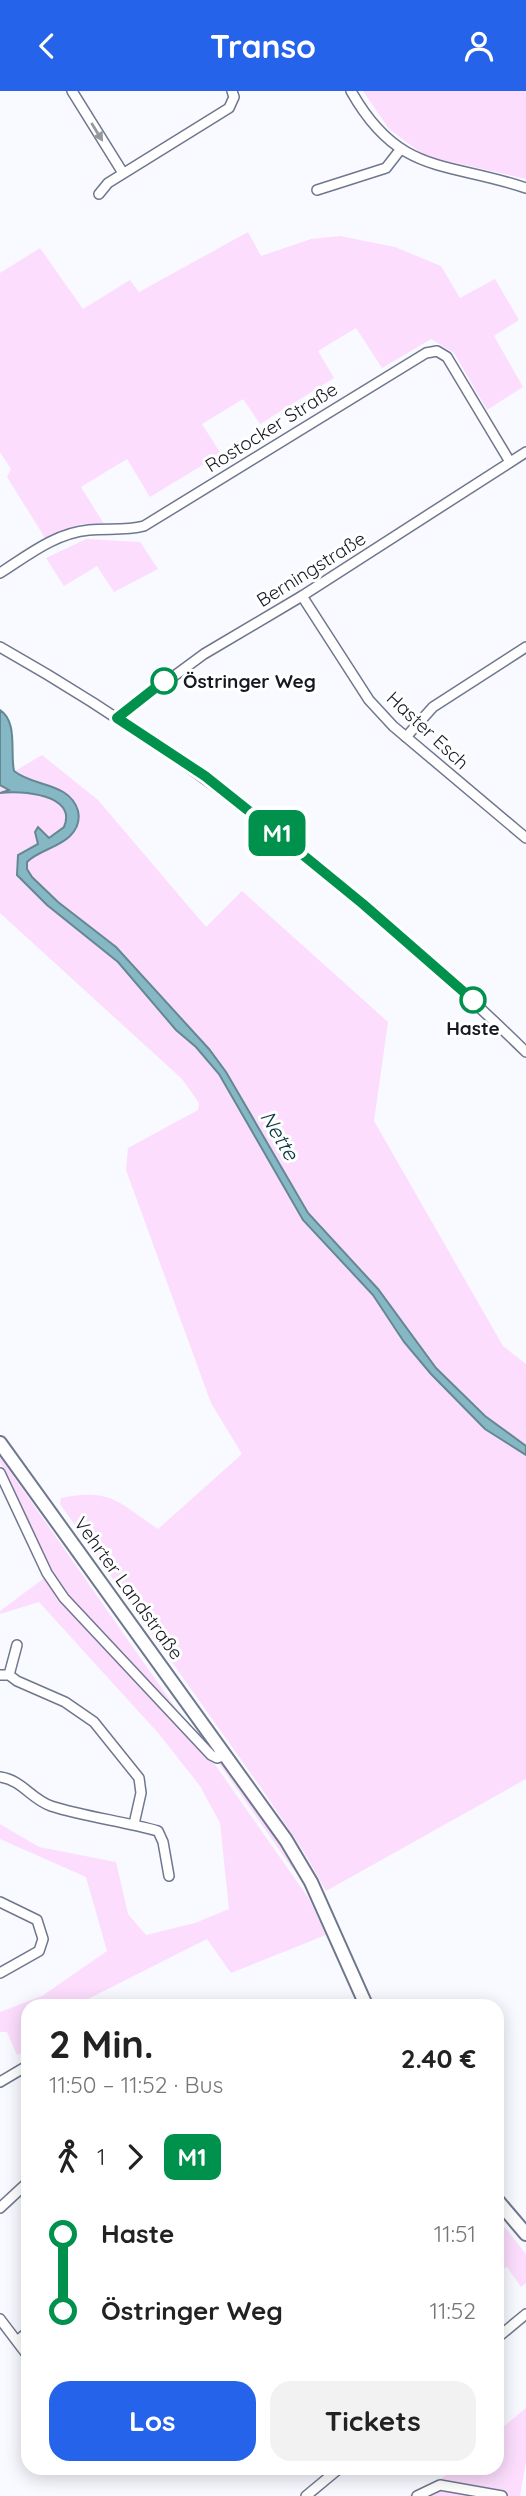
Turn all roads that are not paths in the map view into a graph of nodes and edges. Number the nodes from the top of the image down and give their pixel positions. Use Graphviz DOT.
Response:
graph roads {
  1 [pos="72,91"];
  2 [pos="232,91"];
  3 [pos="351,91"];
  4 [pos="400,150"];
  5 [pos="123,173"];
  6 [pos="526,188"];
  7 [pos="317,190"];
  8 [pos="99,194"];
  9 [pos="526,452"];
  10 [pos="510,462"];
  11 [pos="0,573"];
  12 [pos="302,596"];
  13 [pos="0,647"];
  14 [pos="526,647"];
  15 [pos="117,718"];
  16 [pos="406,737"];
  17 [pos="526,838"];
  18 [pos="526,1052"];
  19 [pos="0,1443"];
  20 [pos="0,1473"];
  21 [pos="17,1645"];
  22 [pos="5,1675"];
  23 [pos="226,1755"];
  24 [pos="0,1777"];
  25 [pos="134,1824"];
  26 [pos="169,1876"];
  27 [pos="0,1902"];
  28 [pos="0,1973"];
  29 [pos="363,1999"];
  30 [pos="21,2070"];
  31 [pos="0,2082"];
  32 [pos="21,2188"];
  33 [pos="0,2208"];
  34 [pos="504,2208"];
  35 [pos="526,2234"];
  36 [pos="526,2314"];
  37 [pos="0,2319"];
  38 [pos="504,2332"];
  39 [pos="21,2338"];
  40 [pos="17,2341"];
  41 [pos="21,2346"];
  42 [pos="331,2475"];
  43 [pos="306,2496"];
  44 [pos="417,2496"];
  45 [pos="502,2496"];
  1 -- 5 [label="street, one-way"];
  2 -- 5 [label="street"];
  3 -- 4 [label="street"];
  4 -- 6 [label="street"];
  4 -- 7 [label="street"];
  5 -- 8 [label="street"];
  9 -- 10 [label="street, Berningstraße"];
  10 -- 11 [label="street, Rostocker Straße"];
  10 -- 12 [label="street, Berningstraße"];
  12 -- 15 [label="street, Berningstraße"];
  12 -- 16 [label="street, Haster Esch"];
  13 -- 15 [label="street"];
  14 -- 16 [label="street"];
  15 -- 18 [label="street"];
  16 -- 17 [label="street, Haster Esch"];
  19 -- 23 [label="main road, Vehrter Landstraße"];
  20 -- 23 [label="street, Vehrter Landstraße"];
  21 -- 22 [label="street"];
  22 -- 25 [label="street"];
  23 -- 29 [label="main road, Vehrter Landstraße"];
  24 -- 25 [label="street"];
  25 -- 26 [label="street"];
  27 -- 28 [label="street"];
  30 -- 31 [label="street"];
  32 -- 33 [label="street"];
  34 -- 35 [label="main road"];
  36 -- 38 [label="street"];
  37 -- 40 [label="street"];
  39 -- 40 [label="street"];
  40 -- 41 [label="street"];
  42 -- 43 [label="street"];
  44 -- 45 [label="street"];
}
